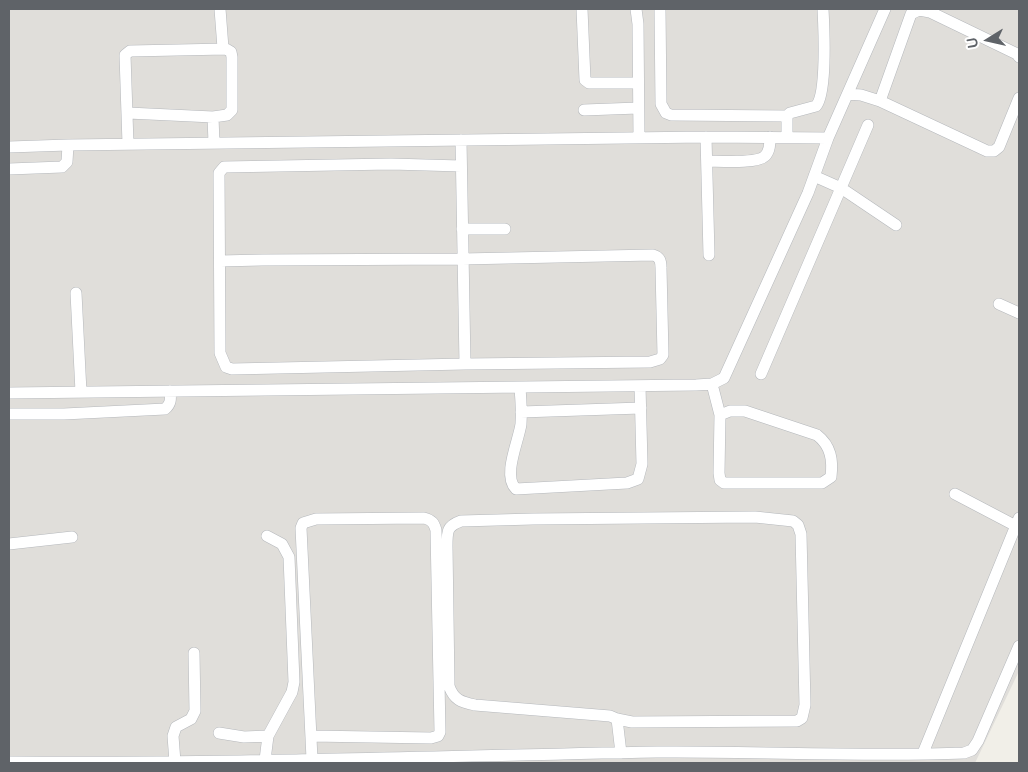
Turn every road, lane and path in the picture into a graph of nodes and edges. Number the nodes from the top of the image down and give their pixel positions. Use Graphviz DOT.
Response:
graph roads {
  1 [pos="220,9"];
  2 [pos="582,9"];
  3 [pos="636,9"];
  4 [pos="660,9"];
  5 [pos="823,9"];
  6 [pos="885,9"];
  7 [pos="222,48"];
  8 [pos="1019,56"];
  9 [pos="638,84"];
  10 [pos="848,94"];
  11 [pos="1019,98"];
  12 [pos="880,101"];
  13 [pos="638,108"];
  14 [pos="584,110"];
  15 [pos="128,113"];
  16 [pos="787,116"];
  17 [pos="213,117"];
  18 [pos="868,125"];
  19 [pos="706,136"];
  20 [pos="639,137"];
  21 [pos="770,137"];
  22 [pos="787,137"];
  23 [pos="828,138"];
  24 [pos="461,140"];
  25 [pos="214,143"];
  26 [pos="128,144"];
  27 [pos="68,145"];
  28 [pos="9,147"];
  29 [pos="707,161"];
  30 [pos="461,166"];
  31 [pos="9,169"];
  32 [pos="814,176"];
  33 [pos="841,188"];
  34 [pos="896,225"];
  35 [pos="506,229"];
  36 [pos="462,230"];
  37 [pos="709,255"];
  38 [pos="462,259"];
  39 [pos="220,261"];
  40 [pos="76,293"];
  41 [pos="999,304"];
  42 [pos="1019,313"];
  43 [pos="465,364"];
  44 [pos="761,374"];
  45 [pos="712,384"];
  46 [pos="640,386"];
  47 [pos="520,388"];
  48 [pos="170,391"];
  49 [pos="81,392"];
  50 [pos="9,393"];
  51 [pos="641,408"];
  52 [pos="521,412"];
  53 [pos="9,414"];
  54 [pos="720,415"];
  55 [pos="955,494"];
  56 [pos="1018,522"];
  57 [pos="267,536"];
  58 [pos="72,537"];
  59 [pos="9,544"];
  60 [pos="1019,646"];
  61 [pos="194,653"];
  62 [pos="617,719"];
  63 [pos="219,733"];
  64 [pos="268,736"];
  65 [pos="310,736"];
  66 [pos="620,753"];
  67 [pos="923,753"];
  68 [pos="722,758"];
  69 [pos="963,758"];
  70 [pos="312,759"];
  71 [pos="503,759"];
  72 [pos="909,759"];
  73 [pos="265,760"];
  74 [pos="9,762"];
  75 [pos="175,762"];
  76 [pos="245,762"];
  77 [pos="23,763"];
  1 -- 7 [label="lane"];
  2 -- 9 [label="lane"];
  3 -- 9 [label="lane"];
  4 -- 16 [label="lane"];
  5 -- 16 [label="lane"];
  6 -- 10 [label="lane"];
  7 -- 15 [label="lane"];
  7 -- 17 [label="lane"];
  8 -- 12 [label="lane"];
  9 -- 13 [label="lane"];
  10 -- 12 [label="lane"];
  10 -- 23 [label="lane"];
  11 -- 12 [label="lane"];
  13 -- 14 [label="lane"];
  13 -- 20 [label="lane"];
  15 -- 17 [label="lane"];
  15 -- 26 [label="lane"];
  16 -- 22 [label="lane"];
  17 -- 25 [label="lane"];
  18 -- 33 [label="lane"];
  19 -- 20 [label="lane"];
  19 -- 21 [label="lane"];
  19 -- 29 [label="lane"];
  20 -- 24 [label="lane"];
  21 -- 22 [label="lane"];
  21 -- 29 [label="lane"];
  22 -- 23 [label="lane"];
  23 -- 32 [label="lane"];
  24 -- 25 [label="lane"];
  24 -- 30 [label="lane"];
  25 -- 26 [label="lane"];
  26 -- 27 [label="lane"];
  27 -- 28 [label="lane"];
  27 -- 31 [label="lane"];
  29 -- 37 [label="lane"];
  30 -- 36 [label="lane"];
  30 -- 39 [label="lane"];
  32 -- 33 [label="lane"];
  32 -- 45 [label="lane"];
  33 -- 34 [label="lane"];
  33 -- 44 [label="lane"];
  35 -- 36 [label="lane"];
  36 -- 38 [label="lane"];
  38 -- 39 [label="lane"];
  38 -- 43 [label="lane"];
  38 -- 43 [label="lane"];
  39 -- 43 [label="lane"];
  40 -- 49 [label="lane"];
  41 -- 42 [label="lane"];
  45 -- 46 [label="lane"];
  45 -- 54 [label="lane"];
  46 -- 47 [label="lane"];
  46 -- 51 [label="lane"];
  47 -- 48 [label="lane"];
  47 -- 52 [label="lane"];
  48 -- 49 [label="lane"];
  48 -- 53 [label="lane"];
  49 -- 50 [label="lane"];
  51 -- 52 [label="lane"];
  51 -- 52 [label="lane"];
  54 -- 54 [label="lane"];
  55 -- 56 [label="lane"];
  56 -- 67 [label="lane"];
  57 -- 64 [label="lane"];
  58 -- 59 [label="lane"];
  60 -- 69 [label="lane"];
  61 -- 75 [label="lane"];
  62 -- 62 [label="lane"];
  62 -- 66 [label="lane"];
  63 -- 64 [label="lane"];
  64 -- 73 [label="lane"];
  65 -- 65 [label="lane"];
  65 -- 70 [label="lane"];
  66 -- 68 [label="lane"];
  66 -- 71 [label="lane"];
  67 -- 69 [label="lane"];
  67 -- 72 [label="lane"];
  68 -- 72 [label="lane"];
  70 -- 71 [label="lane"];
  70 -- 73 [label="lane"];
  73 -- 76 [label="lane"];
  74 -- 77 [label="lane"];
  75 -- 76 [label="lane"];
  75 -- 77 [label="lane"];
}
